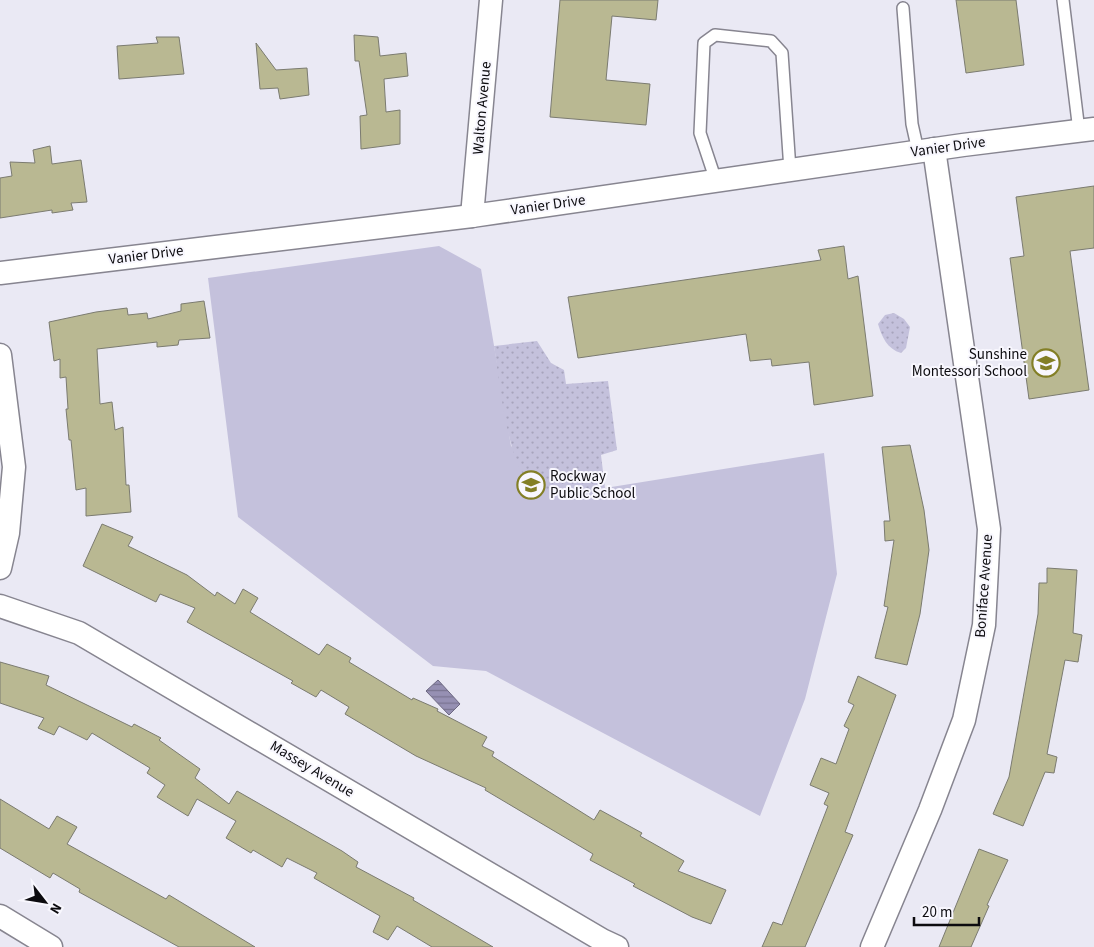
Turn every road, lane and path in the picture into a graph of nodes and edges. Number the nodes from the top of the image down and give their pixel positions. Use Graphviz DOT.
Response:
graph roads {
  1 [pos="491,0"];
  2 [pos="1063,0"];
  3 [pos="903,8"];
  4 [pos="1087,130"];
  5 [pos="926,150"];
  6 [pos="790,170"];
  7 [pos="716,181"];
  8 [pos="472,216"];
  9 [pos="0,273"];
  10 [pos="0,355"];
  11 [pos="0,568"];
  12 [pos="0,606"];
  13 [pos="0,916"];
  14 [pos="52,947"];
  15 [pos="617,947"];
  16 [pos="872,947"];
  1 -- 8 [label="street, Walton Avenue"];
  2 -- 4 [label="lane"];
  3 -- 5 [label="lane"];
  4 -- 5 [label="street, Vanier Drive"];
  5 -- 6 [label="street, Vanier Drive"];
  5 -- 16 [label="street, Boniface Avenue"];
  6 -- 7 [label="street, Vanier Drive"];
  6 -- 7 [label="lane"];
  7 -- 8 [label="street, Vanier Drive"];
  8 -- 9 [label="street, Vanier Drive"];
  10 -- 11 [label="street"];
  12 -- 15 [label="street, Massey Avenue"];
  13 -- 14 [label="street"];
}
